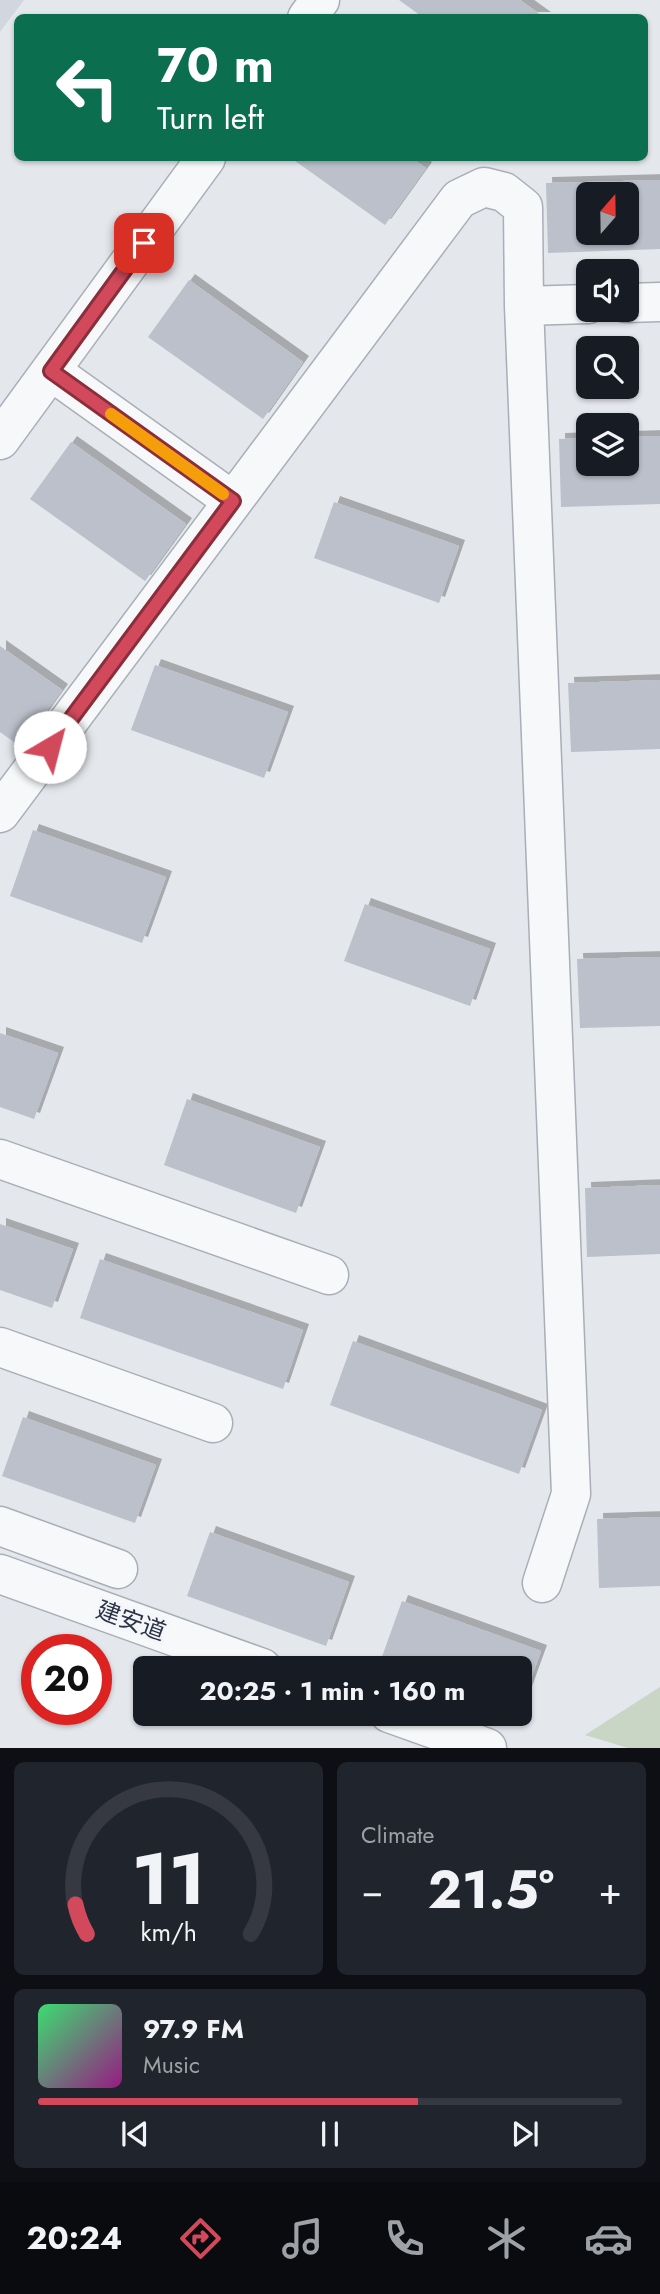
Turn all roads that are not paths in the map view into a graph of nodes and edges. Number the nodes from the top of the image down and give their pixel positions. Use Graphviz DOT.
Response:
graph roads {
  1 [pos="204,161"];
  2 [pos="660,302"];
  3 [pos="639,303"];
  4 [pos="576,304"];
  5 [pos="524,306"];
  6 [pos="51,371"];
  7 [pos="0,440"];
  8 [pos="233,501"];
  9 [pos="0,813"];
  10 [pos="0,1159"];
  11 [pos="329,1275"];
  12 [pos="0,1347"];
  13 [pos="213,1423"];
  14 [pos="0,1526"];
  15 [pos="118,1569"];
  16 [pos="0,1574"];
  17 [pos="542,1583"];
  18 [pos="229,1656"];
  19 [pos="425,1726"];
  20 [pos="487,1748"];
  1 -- 6 [label="street"];
  2 -- 3 [label="street"];
  4 -- 5 [label="street"];
  5 -- 8 [label="street"];
  5 -- 17 [label="street"];
  6 -- 7 [label="street"];
  6 -- 8 [label="street"];
  8 -- 9 [label="street"];
  10 -- 11 [label="street"];
  12 -- 13 [label="street"];
  14 -- 15 [label="street"];
  16 -- 18 [label="street, 建安道"];
  19 -- 20 [label="street"];
}
